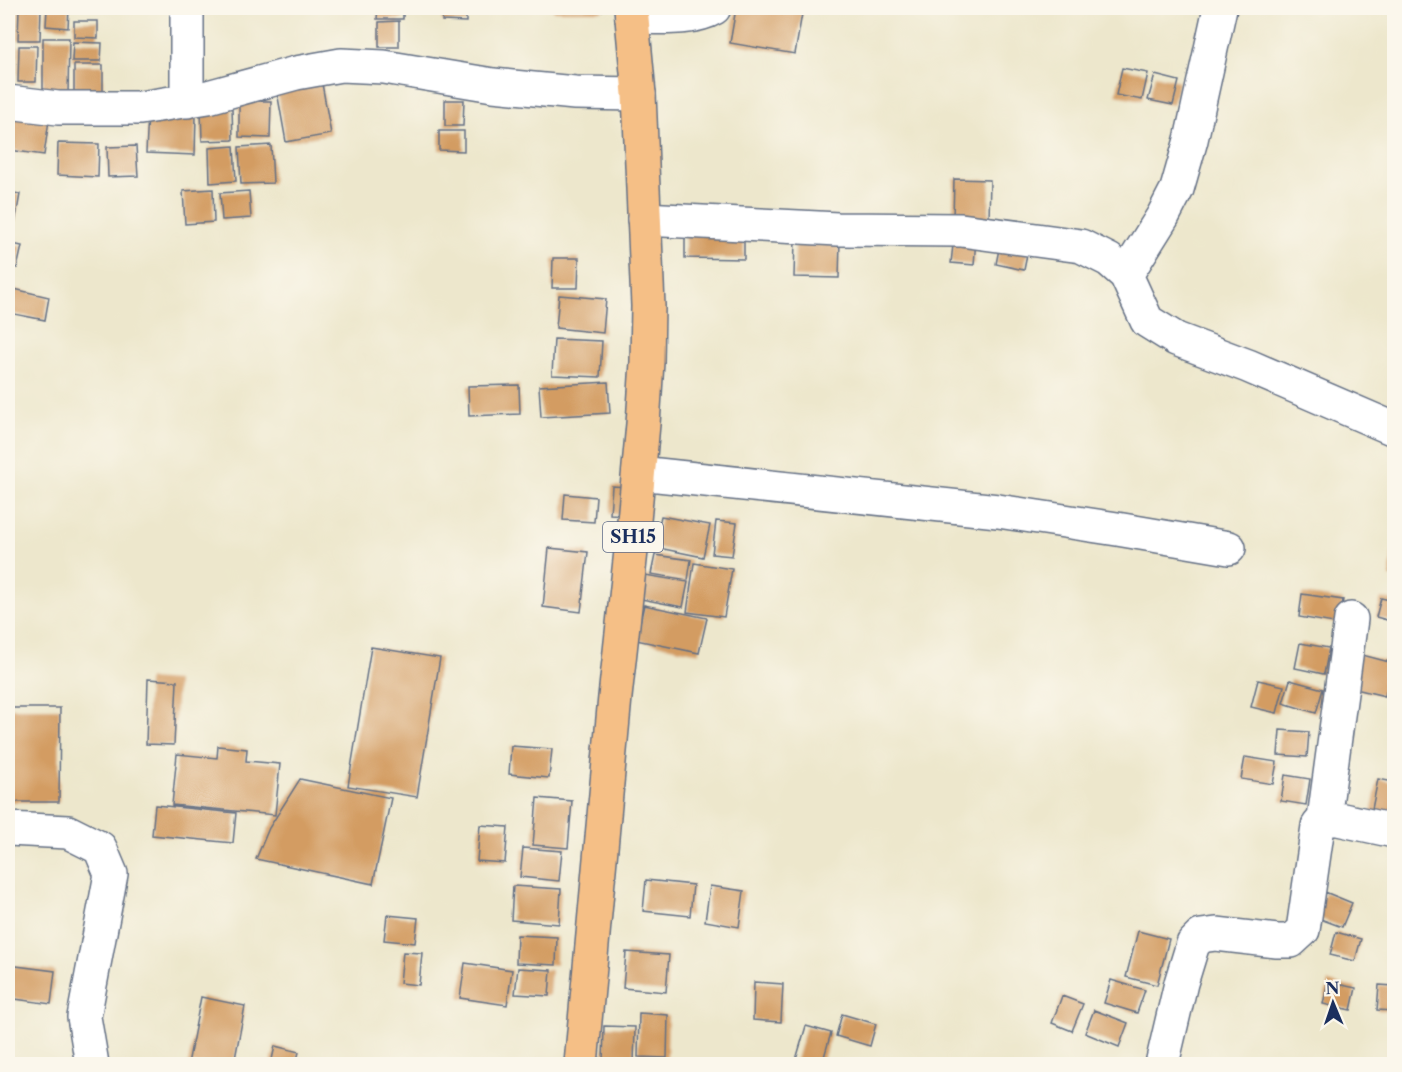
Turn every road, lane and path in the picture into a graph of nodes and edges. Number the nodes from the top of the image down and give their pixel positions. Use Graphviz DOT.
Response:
graph roads {
  1 [pos="187,8"];
  2 [pos="714,8"];
  3 [pos="1220,8"];
  4 [pos="631,12"];
  5 [pos="639,94"];
  6 [pos="187,101"];
  7 [pos="8,102"];
  8 [pos="644,219"];
  9 [pos="1126,275"];
  10 [pos="1395,429"];
  11 [pos="639,473"];
  12 [pos="1229,548"];
  13 [pos="1351,619"];
  14 [pos="1324,819"];
  15 [pos="8,829"];
  16 [pos="1395,831"];
  17 [pos="92,1065"];
  18 [pos="581,1065"];
  19 [pos="1162,1065"];
  1 -- 6 [label="street"];
  2 -- 4 [label="street"];
  3 -- 9 [label="street"];
  4 -- 5 [label="main road, SH15"];
  5 -- 6 [label="street"];
  5 -- 8 [label="main road, SH15"];
  6 -- 7 [label="street"];
  8 -- 9 [label="street"];
  8 -- 11 [label="main road, SH15"];
  9 -- 10 [label="street"];
  11 -- 12 [label="street"];
  11 -- 18 [label="main road, SH15"];
  13 -- 14 [label="street"];
  14 -- 16 [label="street"];
  14 -- 19 [label="street"];
  15 -- 17 [label="street"];
}
